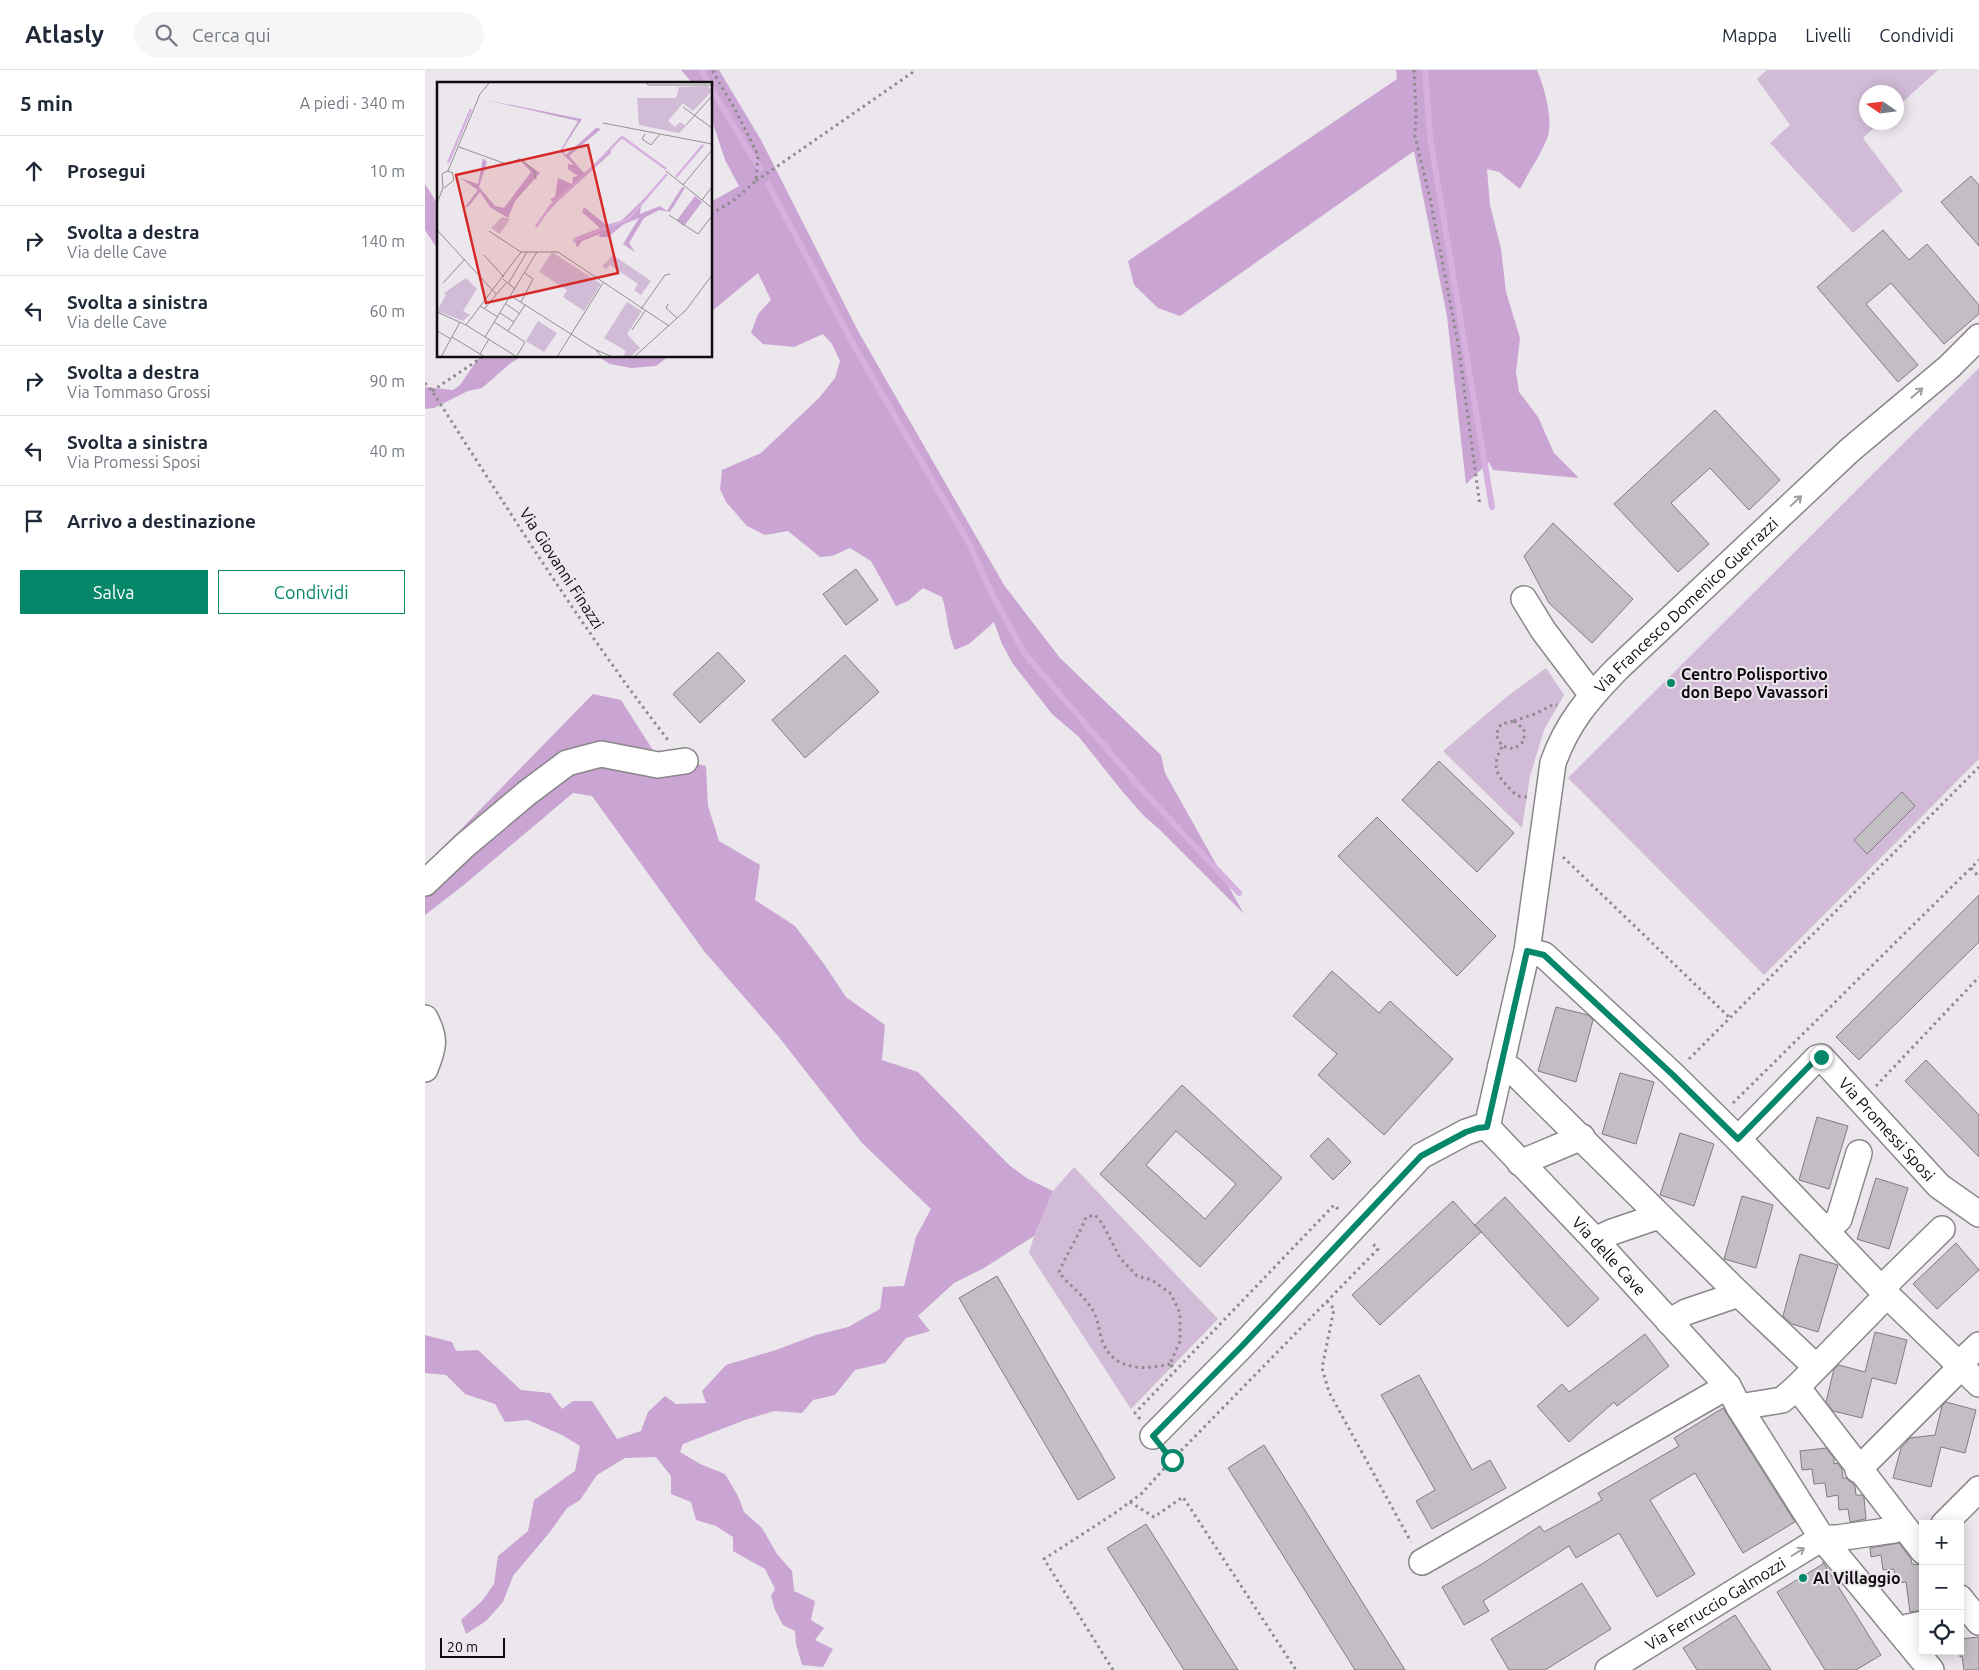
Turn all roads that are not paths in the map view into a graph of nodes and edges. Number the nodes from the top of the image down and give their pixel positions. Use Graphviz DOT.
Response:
graph roads {
  1 [pos="1979,337"];
  2 [pos="1524,599"];
  3 [pos="1592,695"];
  4 [pos="685,761"];
  5 [pos="425,882"];
  6 [pos="1527,951"];
  7 [pos="425,1018"];
  8 [pos="1501,1065"];
  9 [pos="425,1069"];
  10 [pos="1487,1127"];
  11 [pos="1582,1138"];
  12 [pos="1738,1139"];
  13 [pos="1859,1153"];
  14 [pos="1520,1163"];
  15 [pos="1979,1214"];
  16 [pos="1659,1216"];
  17 [pos="1942,1229"];
  18 [pos="1826,1231"];
  19 [pos="1595,1240"];
  20 [pos="1885,1292"];
  21 [pos="1739,1294"];
  22 [pos="1669,1322"];
  23 [pos="1979,1345"];
  24 [pos="1960,1366"];
  25 [pos="1816,1367"];
  26 [pos="1979,1384"];
  27 [pos="1797,1387"];
  28 [pos="1734,1397"];
  29 [pos="1153,1436"];
  30 [pos="1859,1470"];
  31 [pos="1979,1490"];
  32 [pos="1948,1520"];
  33 [pos="1902,1526"];
  34 [pos="1822,1538"];
  35 [pos="1919,1545"];
  36 [pos="1422,1562"];
  37 [pos="1608,1670"];
  38 [pos="1931,1670"];
  3 -- 1 [label="street, Via Francesco Domenico Guerrazzi, one-way"];
  2 -- 3 [label="street"];
  3 -- 6 [label="street, Via Francesco Domenico Guerrazzi"];
  4 -- 5 [label="street"];
  6 -- 8 [label="street"];
  6 -- 12 [label="street"];
  7 -- 9 [label="street"];
  8 -- 10 [label="street"];
  8 -- 11 [label="street"];
  10 -- 14 [label="street, Via delle Cave"];
  10 -- 29 [label="street"];
  11 -- 14 [label="street"];
  11 -- 16 [label="street"];
  12 -- 15 [label="street, Via Promessi Sposi"];
  12 -- 18 [label="street"];
  13 -- 18 [label="street"];
  14 -- 19 [label="street, Via delle Cave"];
  16 -- 19 [label="street"];
  16 -- 21 [label="street"];
  17 -- 20 [label="street"];
  18 -- 20 [label="street"];
  19 -- 22 [label="street, Via delle Cave"];
  20 -- 24 [label="street"];
  20 -- 25 [label="street"];
  21 -- 22 [label="street"];
  21 -- 25 [label="street"];
  22 -- 28 [label="street, Via delle Cave"];
  23 -- 24 [label="street"];
  24 -- 26 [label="street"];
  24 -- 30 [label="street"];
  25 -- 27 [label="street"];
  27 -- 28 [label="street"];
  27 -- 30 [label="street"];
  28 -- 34 [label="street, Via delle Cave"];
  28 -- 36 [label="street"];
  30 -- 33 [label="street"];
  31 -- 32 [label="street"];
  33 -- 34 [label="street"];
  33 -- 35 [label="street"];
  37 -- 34 [label="street, Via Ferruccio Galmozzi, one-way"];
  34 -- 38 [label="street, Via delle Cave"];
}
